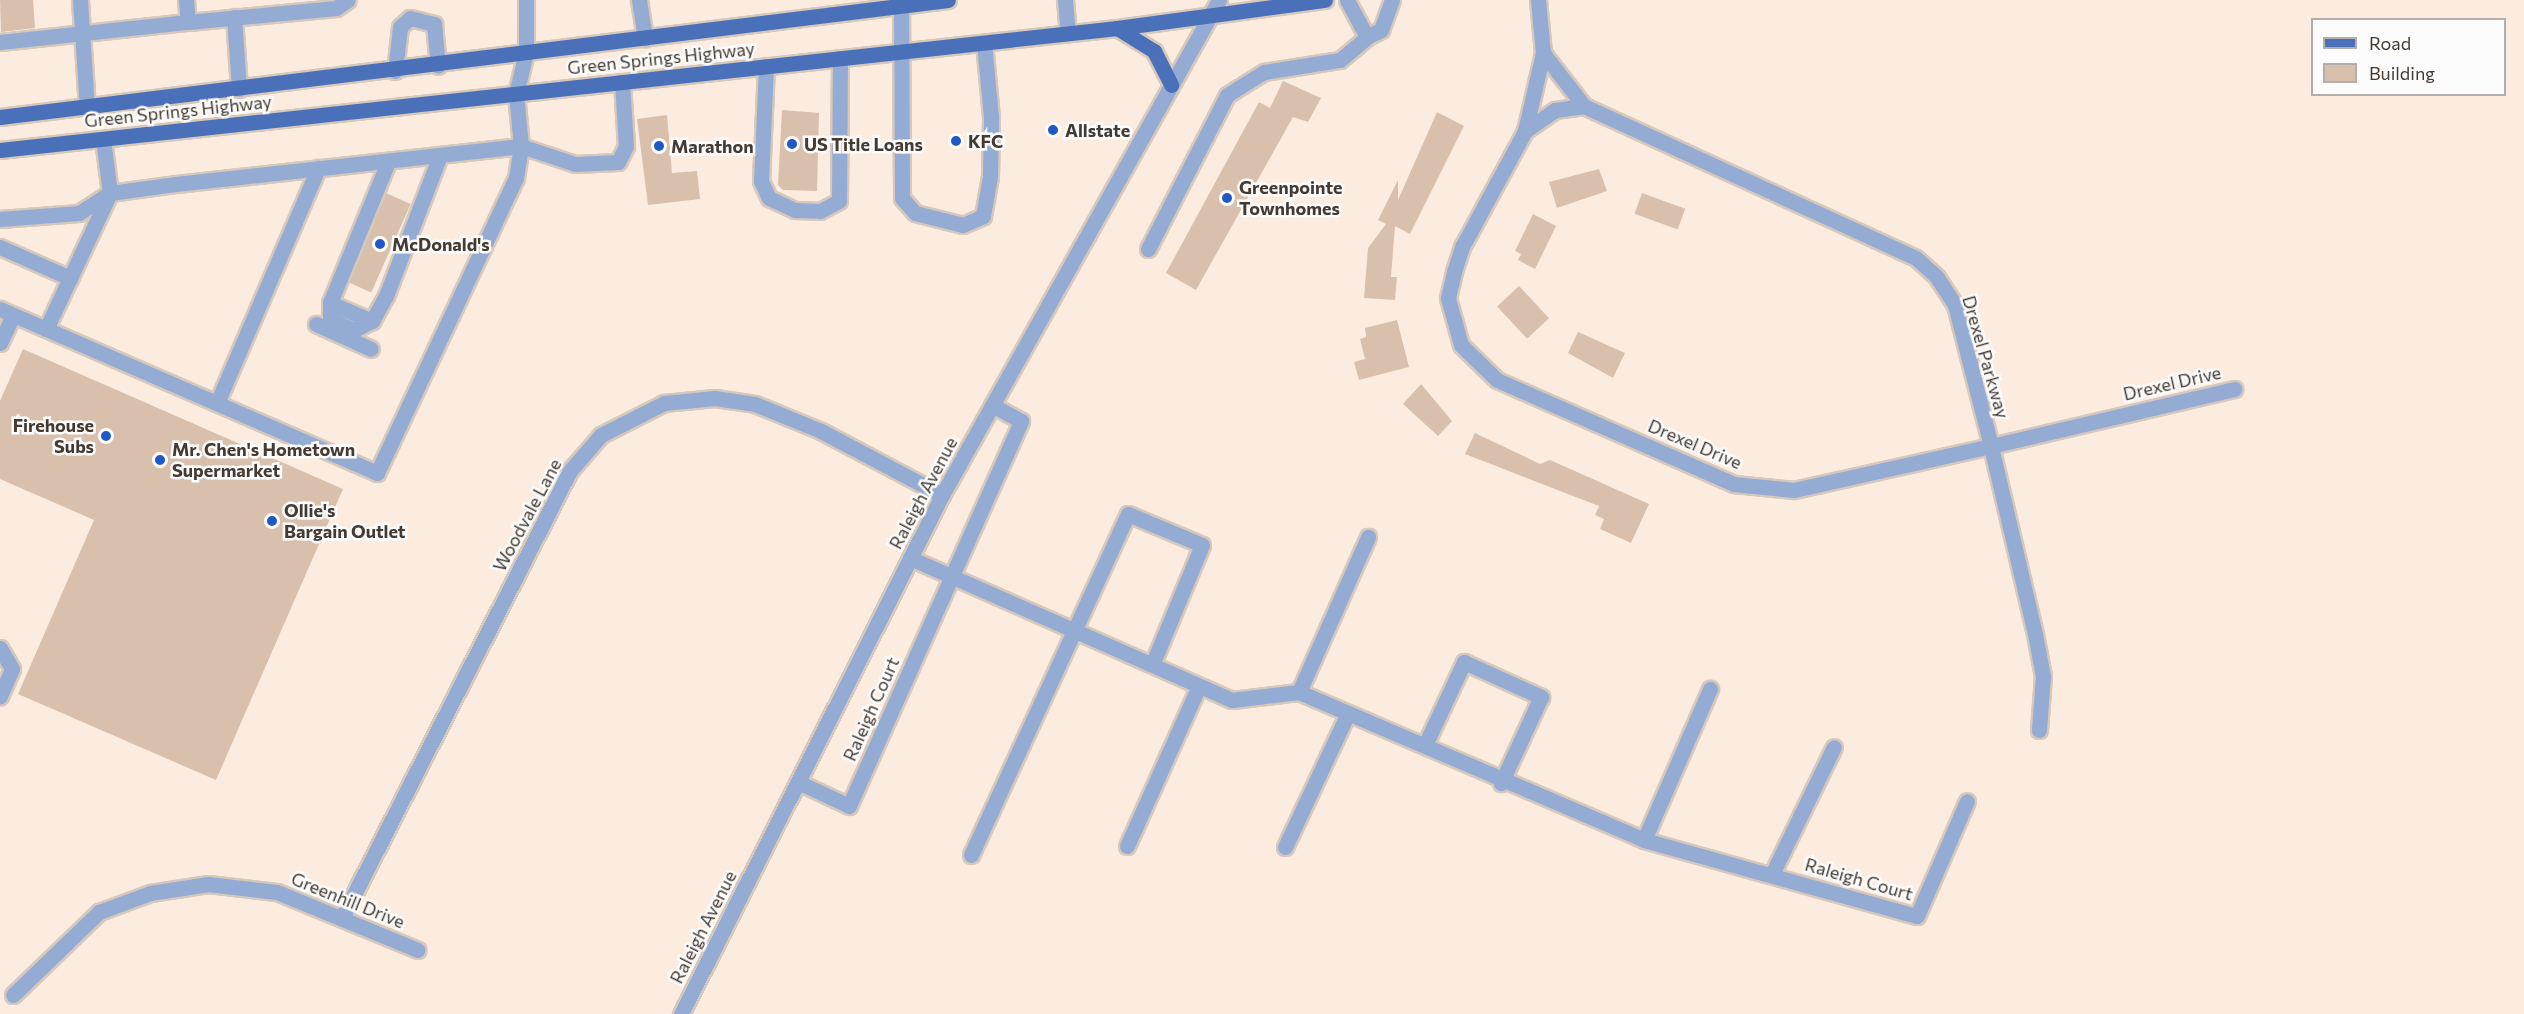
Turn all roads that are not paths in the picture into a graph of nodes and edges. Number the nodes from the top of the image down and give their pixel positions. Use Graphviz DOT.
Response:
graph roads {
  1 [pos="80,0"];
  2 [pos="186,0"];
  3 [pos="348,0"];
  4 [pos="526,0"];
  5 [pos="639,0"];
  6 [pos="948,0"];
  7 [pos="1065,0"];
  8 [pos="1219,0"];
  9 [pos="1325,0"];
  10 [pos="1347,0"];
  11 [pos="1392,0"];
  12 [pos="1538,0"];
  13 [pos="902,3"];
  14 [pos="1210,15"];
  15 [pos="234,17"];
  16 [pos="188,22"];
  17 [pos="1117,28"];
  18 [pos="82,32"];
  19 [pos="1068,33"];
  20 [pos="1367,37"];
  21 [pos="645,39"];
  22 [pos="0,42"];
  23 [pos="984,42"];
  24 [pos="901,51"];
  25 [pos="526,52"];
  26 [pos="1543,52"];
  27 [pos="840,58"];
  28 [pos="438,66"];
  29 [pos="766,66"];
  30 [pos="395,71"];
  31 [pos="622,82"];
  32 [pos="1171,85"];
  33 [pos="239,89"];
  34 [pos="516,94"];
  35 [pos="1584,106"];
  36 [pos="87,107"];
  37 [pos="0,117"];
  38 [pos="1525,131"];
  39 [pos="103,139"];
  40 [pos="521,146"];
  41 [pos="0,150"];
  42 [pos="440,155"];
  43 [pos="388,162"];
  44 [pos="318,168"];
  45 [pos="110,194"];
  46 [pos="0,219"];
  47 [pos="0,247"];
  48 [pos="1148,249"];
  49 [pos="70,278"];
  50 [pos="7,312"];
  51 [pos="316,324"];
  52 [pos="46,329"];
  53 [pos="0,343"];
  54 [pos="370,350"];
  55 [pos="2234,389"];
  56 [pos="217,403"];
  57 [pos="992,405"];
  58 [pos="1991,446"];
  59 [pos="942,495"];
  60 [pos="1368,537"];
  61 [pos="910,558"];
  62 [pos="951,576"];
  63 [pos="1076,634"];
  64 [pos="0,648"];
  65 [pos="1152,663"];
  66 [pos="1198,686"];
  67 [pos="1710,689"];
  68 [pos="1299,692"];
  69 [pos="0,696"];
  70 [pos="1348,713"];
  71 [pos="2039,730"];
  72 [pos="1425,745"];
  73 [pos="1834,747"];
  74 [pos="798,782"];
  75 [pos="1501,783"];
  76 [pos="1967,801"];
  77 [pos="1644,840"];
  78 [pos="1127,846"];
  79 [pos="1285,847"];
  80 [pos="971,855"];
  81 [pos="1772,874"];
  82 [pos="343,916"];
  83 [pos="418,950"];
  84 [pos="13,995"];
  85 [pos="681,1014"];
  1 -- 18 [label="street"];
  2 -- 16 [label="street"];
  3 -- 15 [label="street"];
  4 -- 25 [label="street"];
  5 -- 21 [label="street"];
  6 -- 13 [label="main road, Green Springs Highway"];
  7 -- 19 [label="street"];
  8 -- 14 [label="street, Raleigh Avenue"];
  9 -- 14 [label="main road, Green Springs Highway"];
  10 -- 20 [label="street"];
  11 -- 20 [label="street"];
  12 -- 26 [label="street"];
  13 -- 21 [label="main road, Green Springs Highway"];
  13 -- 24 [label="street"];
  14 -- 17 [label="main road, Green Springs Highway"];
  14 -- 32 [label="street, Raleigh Avenue"];
  15 -- 16 [label="street"];
  15 -- 33 [label="street"];
  16 -- 18 [label="street"];
  17 -- 19 [label="main road, Green Springs Highway"];
  17 -- 32 [label="main road"];
  18 -- 22 [label="street"];
  18 -- 36 [label="street"];
  19 -- 23 [label="main road, Green Springs Highway"];
  20 -- 48 [label="street"];
  21 -- 25 [label="main road, Green Springs Highway"];
  23 -- 24 [label="main road, Green Springs Highway"];
  23 -- 24 [label="street"];
  24 -- 27 [label="main road, Green Springs Highway"];
  25 -- 28 [label="main road, Green Springs Highway"];
  25 -- 34 [label="street"];
  26 -- 35 [label="street, Drexel Parkway"];
  26 -- 38 [label="street, Drexel Drive"];
  27 -- 29 [label="main road, Green Springs Highway"];
  27 -- 29 [label="street"];
  28 -- 30 [label="main road, Green Springs Highway"];
  28 -- 30 [label="street"];
  29 -- 31 [label="main road, Green Springs Highway"];
  30 -- 33 [label="main road, Green Springs Highway"];
  31 -- 34 [label="main road, Green Springs Highway"];
  31 -- 40 [label="street"];
  32 -- 57 [label="street, Raleigh Avenue"];
  33 -- 36 [label="main road, Green Springs Highway"];
  34 -- 39 [label="main road, Green Springs Highway"];
  34 -- 40 [label="street"];
  35 -- 38 [label="street, Drexel Drive"];
  35 -- 58 [label="street, Drexel Parkway"];
  36 -- 37 [label="main road, Green Springs Highway"];
  38 -- 58 [label="street, Drexel Drive"];
  39 -- 41 [label="main road, Green Springs Highway"];
  39 -- 45 [label="street"];
  40 -- 42 [label="street"];
  40 -- 56 [label="street"];
  42 -- 43 [label="street"];
  42 -- 43 [label="street"];
  43 -- 44 [label="street"];
  44 -- 45 [label="street"];
  44 -- 56 [label="street"];
  45 -- 46 [label="street"];
  45 -- 49 [label="street"];
  47 -- 49 [label="street"];
  49 -- 52 [label="street"];
  50 -- 52 [label="street"];
  50 -- 53 [label="street"];
  51 -- 54 [label="street"];
  52 -- 56 [label="street"];
  55 -- 58 [label="street, Drexel Drive"];
  57 -- 59 [label="street, Raleigh Avenue"];
  57 -- 62 [label="street, Raleigh Court"];
  58 -- 71 [label="street, Drexel Parkway"];
  59 -- 61 [label="street, Raleigh Avenue"];
  59 -- 82 [label="street, Woodvale Lane"];
  60 -- 68 [label="street"];
  61 -- 62 [label="street"];
  61 -- 74 [label="street, Raleigh Avenue"];
  62 -- 63 [label="street"];
  62 -- 74 [label="street, Raleigh Court"];
  63 -- 65 [label="street"];
  63 -- 65 [label="street"];
  63 -- 80 [label="street"];
  64 -- 69 [label="street"];
  65 -- 66 [label="street"];
  66 -- 68 [label="street"];
  66 -- 78 [label="street"];
  67 -- 77 [label="street"];
  68 -- 70 [label="street, Raleigh Court"];
  70 -- 72 [label="street, Raleigh Court"];
  70 -- 79 [label="street"];
  72 -- 75 [label="street, Raleigh Court"];
  72 -- 75 [label="street"];
  73 -- 81 [label="street, Raleigh Court"];
  74 -- 85 [label="street, Raleigh Avenue"];
  75 -- 77 [label="street, Raleigh Court"];
  76 -- 81 [label="street, Raleigh Court"];
  77 -- 81 [label="street, Raleigh Court"];
  82 -- 83 [label="street, Greenhill Drive"];
  82 -- 84 [label="street, Greenhill Drive"];
}
